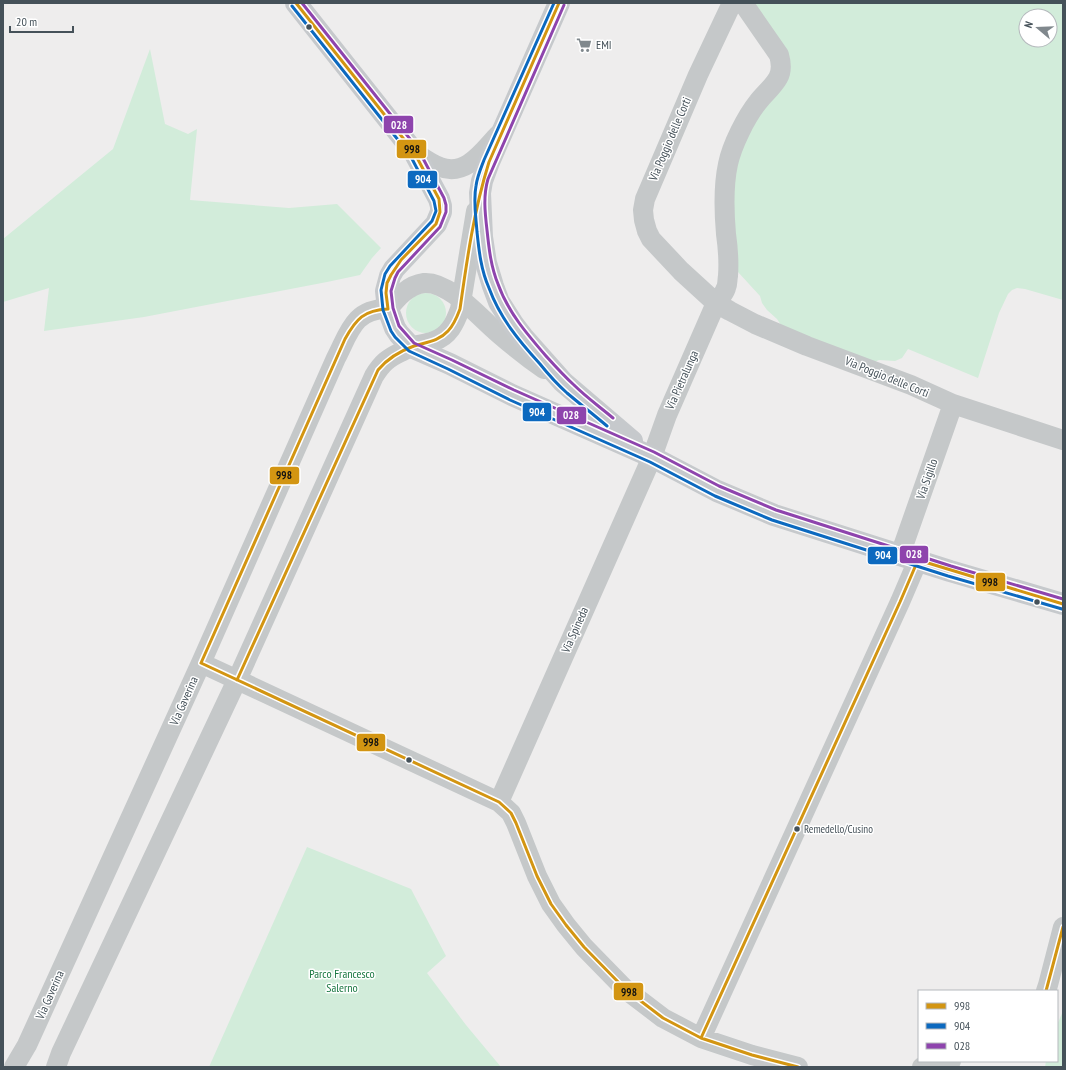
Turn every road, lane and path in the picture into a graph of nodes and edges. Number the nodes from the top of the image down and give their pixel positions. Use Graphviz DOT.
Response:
graph roads {
  1 [pos="296,3"];
  2 [pos="559,3"];
  3 [pos="732,3"];
  4 [pos="743,3"];
  5 [pos="503,130"];
  6 [pos="414,152"];
  7 [pos="480,194"];
  8 [pos="681,271"];
  9 [pos="727,282"];
  10 [pos="461,299"];
  11 [pos="716,303"];
  12 [pos="388,310"];
  13 [pos="412,347"];
  14 [pos="563,382"];
  15 [pos="954,404"];
  16 [pos="1063,440"];
  17 [pos="652,457"];
  18 [pos="909,558"];
  19 [pos="1063,604"];
  20 [pos="201,664"];
  21 [pos="237,680"];
  22 [pos="498,802"];
  23 [pos="1063,927"];
  24 [pos="1046,990"];
  25 [pos="701,1038"];
  26 [pos="946,1062"];
  27 [pos="14,1067"];
  28 [pos="56,1067"];
  29 [pos="798,1067"];
  30 [pos="922,1067"];
  1 -- 6 [label="street"];
  2 -- 5 [label="street"];
  3 -- 8 [label="street, Via Poggio delle Corti"];
  4 -- 9 [label="street"];
  5 -- 6 [label="street"];
  5 -- 7 [label="street"];
  6 -- 12 [label="street"];
  7 -- 10 [label="street"];
  7 -- 14 [label="street"];
  8 -- 9 [label="street"];
  8 -- 11 [label="street, Via Poggio delle Corti"];
  9 -- 11 [label="street"];
  10 -- 12 [label="street"];
  10 -- 13 [label="street"];
  10 -- 14 [label="street"];
  11 -- 15 [label="street, Via Poggio delle Corti"];
  11 -- 17 [label="street, Via Pietralunga"];
  12 -- 13 [label="street"];
  12 -- 20 [label="street, Via Gaverina"];
  13 -- 17 [label="street"];
  13 -- 21 [label="street"];
  14 -- 17 [label="street"];
  15 -- 16 [label="street, Via Poggio delle Corti"];
  15 -- 18 [label="street, Via Sigillo"];
  17 -- 18 [label="street"];
  17 -- 22 [label="street, Via Spineda"];
  18 -- 19 [label="street"];
  18 -- 25 [label="street, Via Sigillo"];
  20 -- 21 [label="street"];
  20 -- 27 [label="street, Via Gaverina"];
  21 -- 22 [label="street"];
  21 -- 28 [label="street"];
  22 -- 25 [label="street"];
  23 -- 24 [label="street"];
  25 -- 29 [label="street"];
  26 -- 30 [label="street"];
}
